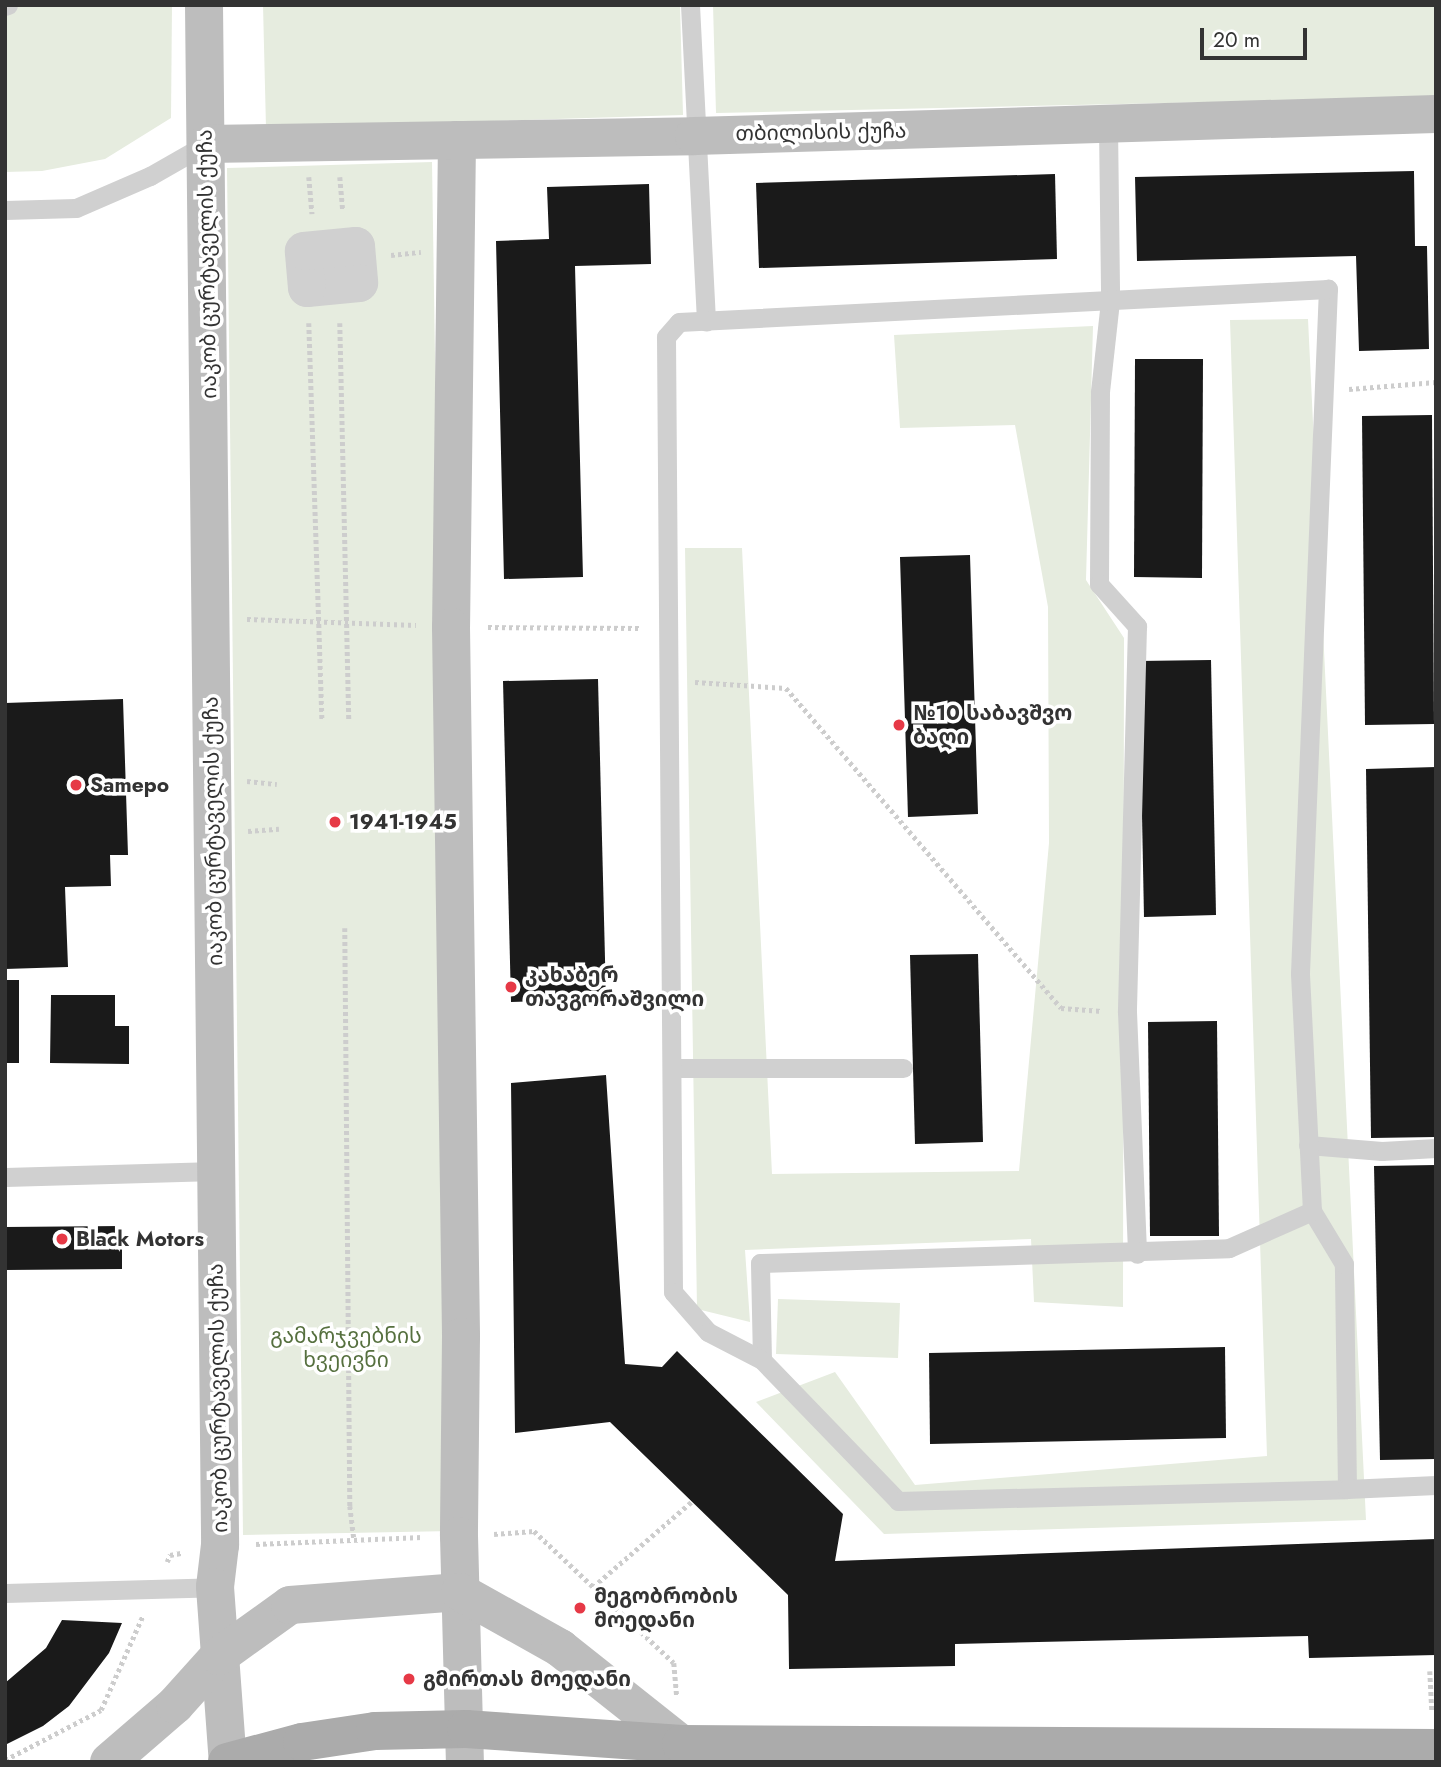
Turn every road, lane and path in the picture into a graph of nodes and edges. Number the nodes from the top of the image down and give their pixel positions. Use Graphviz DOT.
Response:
graph roads {
  1 [pos="204,5"];
  2 [pos="690,5"];
  3 [pos="1436,114"];
  4 [pos="1108,125"];
  5 [pos="694,135"];
  6 [pos="457,140"];
  7 [pos="206,144"];
  8 [pos="324,166"];
  9 [pos="5,210"];
  10 [pos="416,239"];
  11 [pos="454,248"];
  12 [pos="416,252"];
  13 [pos="333,266"];
  14 [pos="416,266"];
  15 [pos="1110,301"];
  16 [pos="706,322"];
  17 [pos="1436,382"];
  18 [pos="1324,391"];
  19 [pos="242,606"];
  20 [pos="242,620"];
  21 [pos="670,681"];
  22 [pos="322,721"];
  23 [pos="349,721"];
  24 [pos="245,767"];
  25 [pos="245,793"];
  26 [pos="246,819"];
  27 [pos="246,845"];
  28 [pos="345,928"];
  29 [pos="1127,1012"];
  30 [pos="672,1068"];
  31 [pos="903,1068"];
  32 [pos="1308,1145"];
  33 [pos="1436,1148"];
  34 [pos="216,1171"];
  35 [pos="5,1177"];
  36 [pos="1312,1211"];
  37 [pos="1137,1254"];
  38 [pos="762,1360"];
  39 [pos="1436,1485"];
  40 [pos="1347,1489"];
  41 [pos="691,1502"];
  42 [pos="365,1521"];
  43 [pos="339,1522"];
  44 [pos="352,1522"];
  45 [pos="354,1540"];
  46 [pos="170,1555"];
  47 [pos="215,1587"];
  48 [pos="593,1587"];
  49 [pos="155,1588"];
  50 [pos="460,1592"];
  51 [pos="5,1593"];
  52 [pos="219,1656"];
  53 [pos="681,1744"];
  54 [pos="466,1745"];
  55 [pos="1435,1747"];
  56 [pos="5,1760"];
  57 [pos="109,1762"];
  58 [pos="228,1762"];
  1 -- 7 [label="main road, იაკობ ცურტაველის ქუჩა"];
  2 -- 5 [label="lane"];
  3 -- 4 [label="main road, თბილისის ქუჩა"];
  4 -- 5 [label="main road, თბილისის ქუჩა"];
  4 -- 15 [label="lane"];
  5 -- 6 [label="main road, თბილისის ქუჩა"];
  5 -- 16 [label="lane"];
  6 -- 8 [label="main road, თბილისის ქუჩა"];
  6 -- 11 [label="main road"];
  7 -- 8 [label="main road, თბილისის ქუჩა"];
  7 -- 9 [label="lane"];
  7 -- 34 [label="main road, იაკობ ცურტაველის ქუჩა"];
  8 -- 13 [label="path"];
  8 -- 13 [label="path"];
  10 -- 12 [label="path"];
  11 -- 12 [label="path"];
  11 -- 50 [label="main road"];
  12 -- 13 [label="path"];
  12 -- 14 [label="path"];
  13 -- 22 [label="path"];
  13 -- 23 [label="path"];
  15 -- 16 [label="lane"];
  15 -- 18 [label="lane"];
  15 -- 29 [label="lane"];
  16 -- 21 [label="lane"];
  17 -- 18 [label="path"];
  18 -- 32 [label="lane"];
  19 -- 20 [label="path"];
  21 -- 29 [label="path"];
  21 -- 30 [label="lane"];
  24 -- 25 [label="path"];
  26 -- 27 [label="path"];
  28 -- 44 [label="path"];
  29 -- 37 [label="lane"];
  30 -- 31 [label="lane"];
  30 -- 38 [label="lane"];
  32 -- 33 [label="lane"];
  32 -- 36 [label="lane"];
  34 -- 35 [label="lane"];
  34 -- 47 [label="main road, იაკობ ცურტაველის ქუჩა"];
  36 -- 37 [label="lane"];
  36 -- 40 [label="lane"];
  37 -- 38 [label="lane"];
  38 -- 40 [label="lane"];
  39 -- 40 [label="lane"];
  41 -- 48 [label="path"];
  42 -- 44 [label="path"];
  43 -- 44 [label="path"];
  44 -- 45 [label="path"];
  46 -- 49 [label="path"];
  47 -- 49 [label="lane"];
  47 -- 52 [label="main road, იაკობ ცურტაველის ქუჩა"];
  49 -- 51 [label="lane"];
  49 -- 56 [label="path"];
  50 -- 52 [label="main road"];
  50 -- 53 [label="main road"];
  50 -- 54 [label="main road"];
  52 -- 57 [label="main road"];
  52 -- 58 [label="main road"];
  53 -- 54 [label="main road"];
  53 -- 55 [label="main road"];
  54 -- 58 [label="main road"];
}
